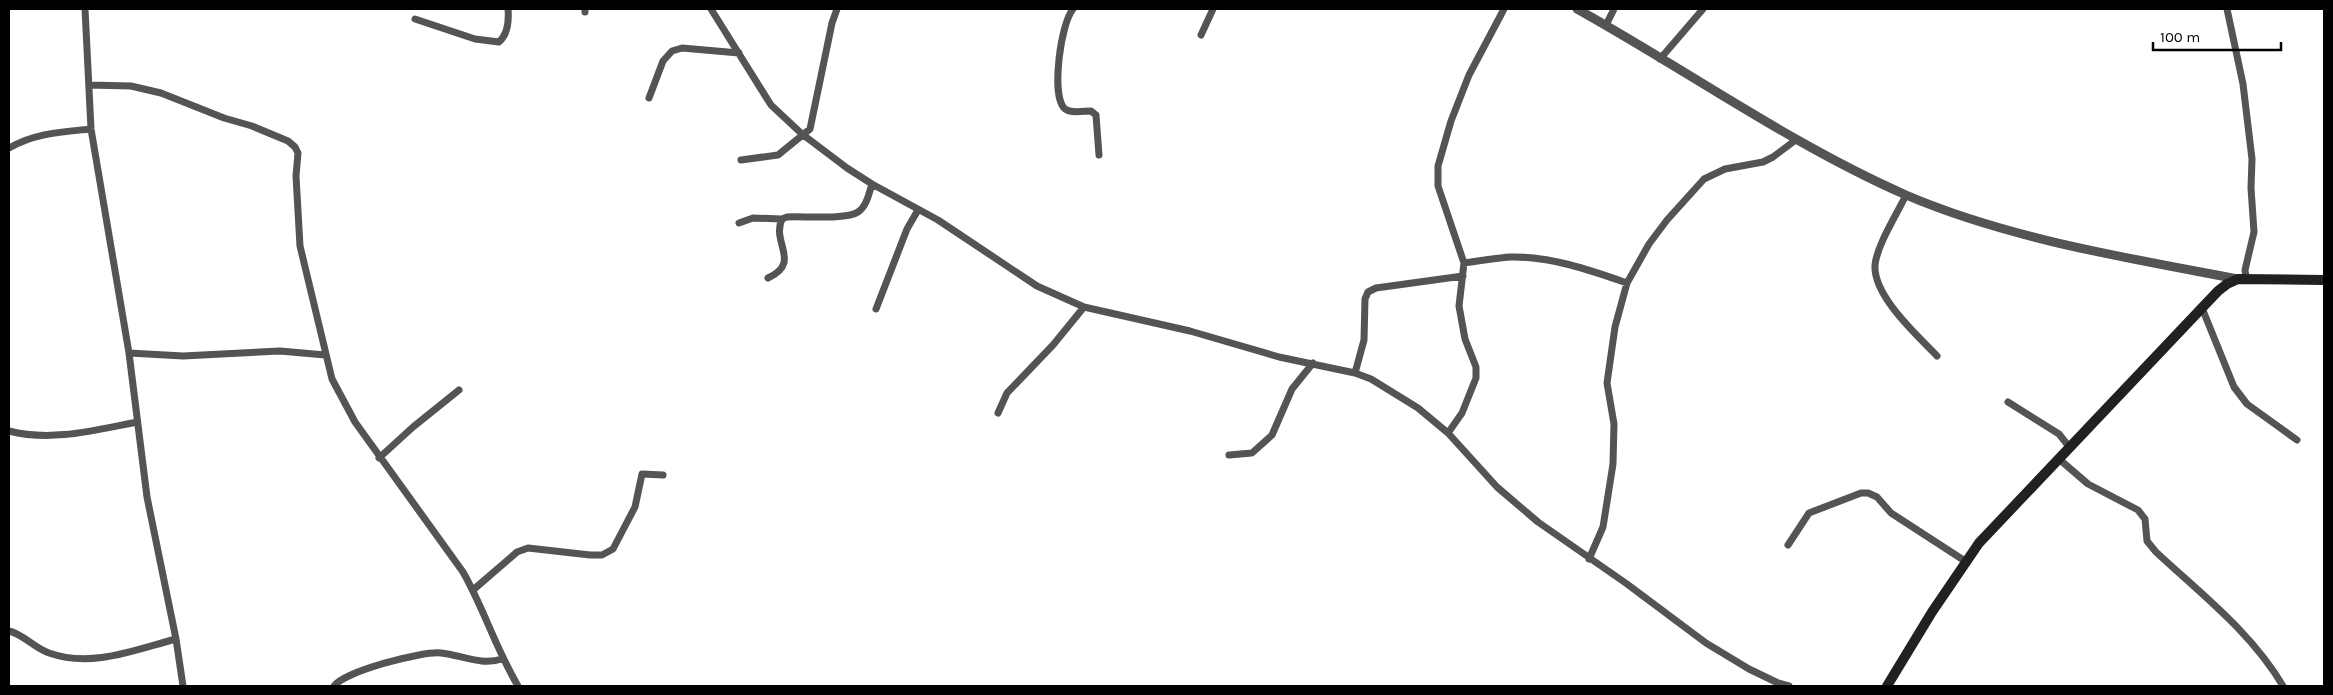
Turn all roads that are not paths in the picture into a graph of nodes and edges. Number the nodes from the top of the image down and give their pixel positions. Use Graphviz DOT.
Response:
graph roads {
  1 [pos="85,9"];
  2 [pos="508,9"];
  3 [pos="711,9"];
  4 [pos="837,9"];
  5 [pos="1073,9"];
  6 [pos="1213,9"];
  7 [pos="1504,9"];
  8 [pos="1577,9"];
  9 [pos="1614,9"];
  10 [pos="1703,9"];
  11 [pos="2227,9"];
  12 [pos="415,19"];
  13 [pos="1606,24"];
  14 [pos="1201,35"];
  15 [pos="738,53"];
  16 [pos="1660,59"];
  17 [pos="89,85"];
  18 [pos="649,98"];
  19 [pos="91,130"];
  20 [pos="802,134"];
  21 [pos="1797,139"];
  22 [pos="9,148"];
  23 [pos="1099,155"];
  24 [pos="741,160"];
  25 [pos="872,184"];
  26 [pos="1906,195"];
  27 [pos="918,210"];
  28 [pos="782,219"];
  29 [pos="739,223"];
  30 [pos="1464,263"];
  31 [pos="1462,276"];
  32 [pos="768,278"];
  33 [pos="2238,279"];
  34 [pos="2252,280"];
  35 [pos="2324,280"];
  36 [pos="1627,283"];
  37 [pos="1084,307"];
  38 [pos="2202,308"];
  39 [pos="876,309"];
  40 [pos="129,353"];
  41 [pos="325,355"];
  42 [pos="1937,356"];
  43 [pos="1313,363"];
  44 [pos="1355,373"];
  45 [pos="459,390"];
  46 [pos="2008,402"];
  47 [pos="998,412"];
  48 [pos="137,422"];
  49 [pos="9,431"];
  50 [pos="1448,433"];
  51 [pos="2297,440"];
  52 [pos="2070,448"];
  53 [pos="1229,455"];
  54 [pos="379,458"];
  55 [pos="2059,459"];
  56 [pos="663,475"];
  57 [pos="1788,545"];
  58 [pos="1589,559"];
  59 [pos="1965,561"];
  60 [pos="473,590"];
  61 [pos="9,631"];
  62 [pos="176,639"];
  63 [pos="502,659"];
  64 [pos="183,686"];
  65 [pos="334,686"];
  66 [pos="518,686"];
  67 [pos="1789,686"];
  68 [pos="1887,686"];
  69 [pos="2283,686"];
  1 -- 17 [label="street"];
  2 -- 12 [label="street"];
  3 -- 15 [label="street"];
  4 -- 20 [label="street"];
  5 -- 23 [label="street"];
  6 -- 14 [label="street"];
  7 -- 30 [label="street"];
  8 -- 13 [label="street"];
  9 -- 13 [label="street"];
  10 -- 16 [label="street"];
  11 -- 34 [label="street"];
  13 -- 16 [label="street"];
  15 -- 18 [label="street"];
  15 -- 20 [label="street"];
  16 -- 21 [label="street"];
  17 -- 19 [label="street"];
  17 -- 41 [label="street"];
  19 -- 22 [label="street"];
  19 -- 40 [label="street"];
  20 -- 24 [label="street"];
  20 -- 25 [label="street"];
  21 -- 26 [label="street"];
  21 -- 36 [label="street"];
  25 -- 27 [label="street"];
  25 -- 28 [label="street"];
  26 -- 33 [label="street"];
  26 -- 42 [label="street"];
  27 -- 37 [label="street"];
  27 -- 39 [label="street"];
  28 -- 29 [label="street"];
  28 -- 32 [label="street"];
  30 -- 31 [label="street"];
  30 -- 36 [label="street"];
  31 -- 44 [label="street"];
  31 -- 50 [label="street"];
  33 -- 34 [label="main road"];
  33 -- 38 [label="main road"];
  34 -- 35 [label="main road"];
  36 -- 58 [label="street"];
  37 -- 43 [label="street"];
  37 -- 47 [label="street"];
  38 -- 51 [label="street"];
  38 -- 52 [label="main road"];
  40 -- 41 [label="street"];
  40 -- 48 [label="street"];
  41 -- 54 [label="street"];
  43 -- 44 [label="street"];
  43 -- 53 [label="street"];
  44 -- 50 [label="street"];
  45 -- 54 [label="street"];
  46 -- 52 [label="street"];
  48 -- 49 [label="street"];
  48 -- 62 [label="street"];
  50 -- 58 [label="street"];
  52 -- 55 [label="main road"];
  54 -- 60 [label="street"];
  55 -- 59 [label="main road"];
  55 -- 69 [label="street"];
  56 -- 60 [label="street"];
  57 -- 59 [label="street"];
  58 -- 67 [label="street"];
  59 -- 68 [label="main road"];
  60 -- 63 [label="street"];
  61 -- 62 [label="street"];
  62 -- 64 [label="street"];
  63 -- 65 [label="street"];
  63 -- 66 [label="street"];
}
